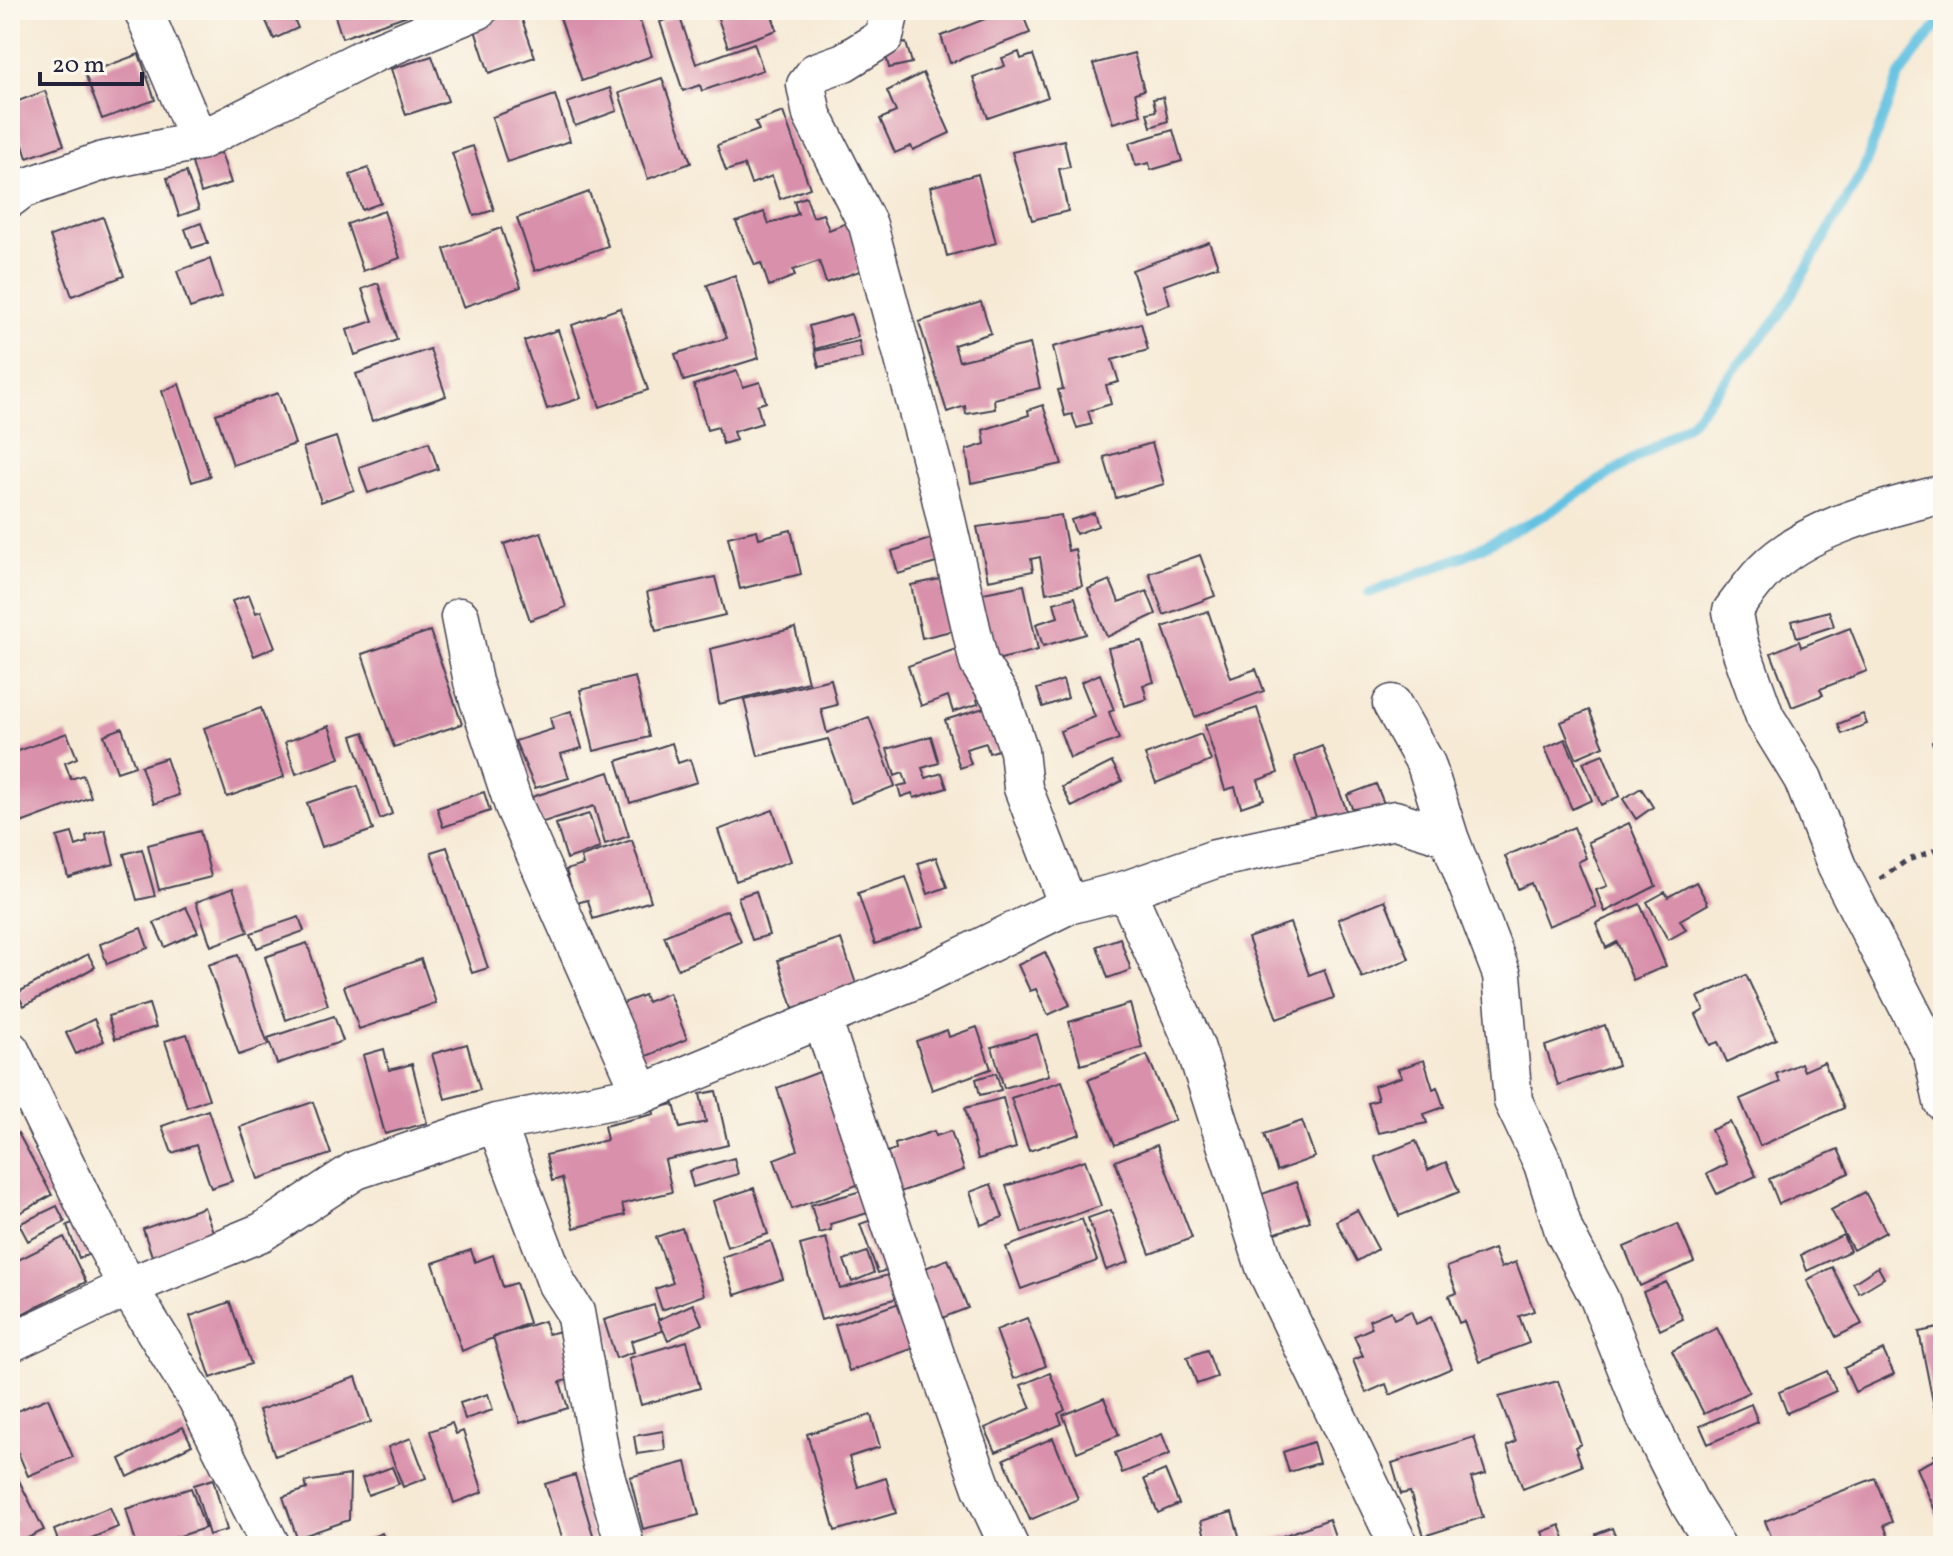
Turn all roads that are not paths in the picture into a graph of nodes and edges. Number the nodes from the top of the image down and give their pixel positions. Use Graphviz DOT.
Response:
graph roads {
  1 [pos="143,10"];
  2 [pos="478,10"];
  3 [pos="890,10"];
  4 [pos="199,141"];
  5 [pos="10,198"];
  6 [pos="1943,494"];
  7 [pos="460,617"];
  8 [pos="1392,704"];
  9 [pos="1449,837"];
  10 [pos="1126,890"];
  11 [pos="1068,905"];
  12 [pos="822,1019"];
  13 [pos="10,1050"];
  14 [pos="642,1094"];
  15 [pos="1943,1102"];
  16 [pos="496,1123"];
  17 [pos="128,1287"];
  18 [pos="10,1343"];
  19 [pos="271,1546"];
  20 [pos="625,1546"];
  21 [pos="1009,1546"];
  22 [pos="1399,1546"];
  23 [pos="1716,1546"];
  1 -- 4 [label="street"];
  2 -- 4 [label="street"];
  3 -- 11 [label="street"];
  4 -- 5 [label="street"];
  6 -- 15 [label="street"];
  7 -- 14 [label="street"];
  8 -- 9 [label="street"];
  9 -- 10 [label="street"];
  9 -- 23 [label="street"];
  10 -- 11 [label="street"];
  10 -- 22 [label="street"];
  11 -- 12 [label="street"];
  12 -- 14 [label="street"];
  12 -- 21 [label="street"];
  13 -- 17 [label="street"];
  14 -- 16 [label="street"];
  16 -- 17 [label="street"];
  16 -- 20 [label="street"];
  17 -- 18 [label="street"];
  17 -- 19 [label="street"];
}
